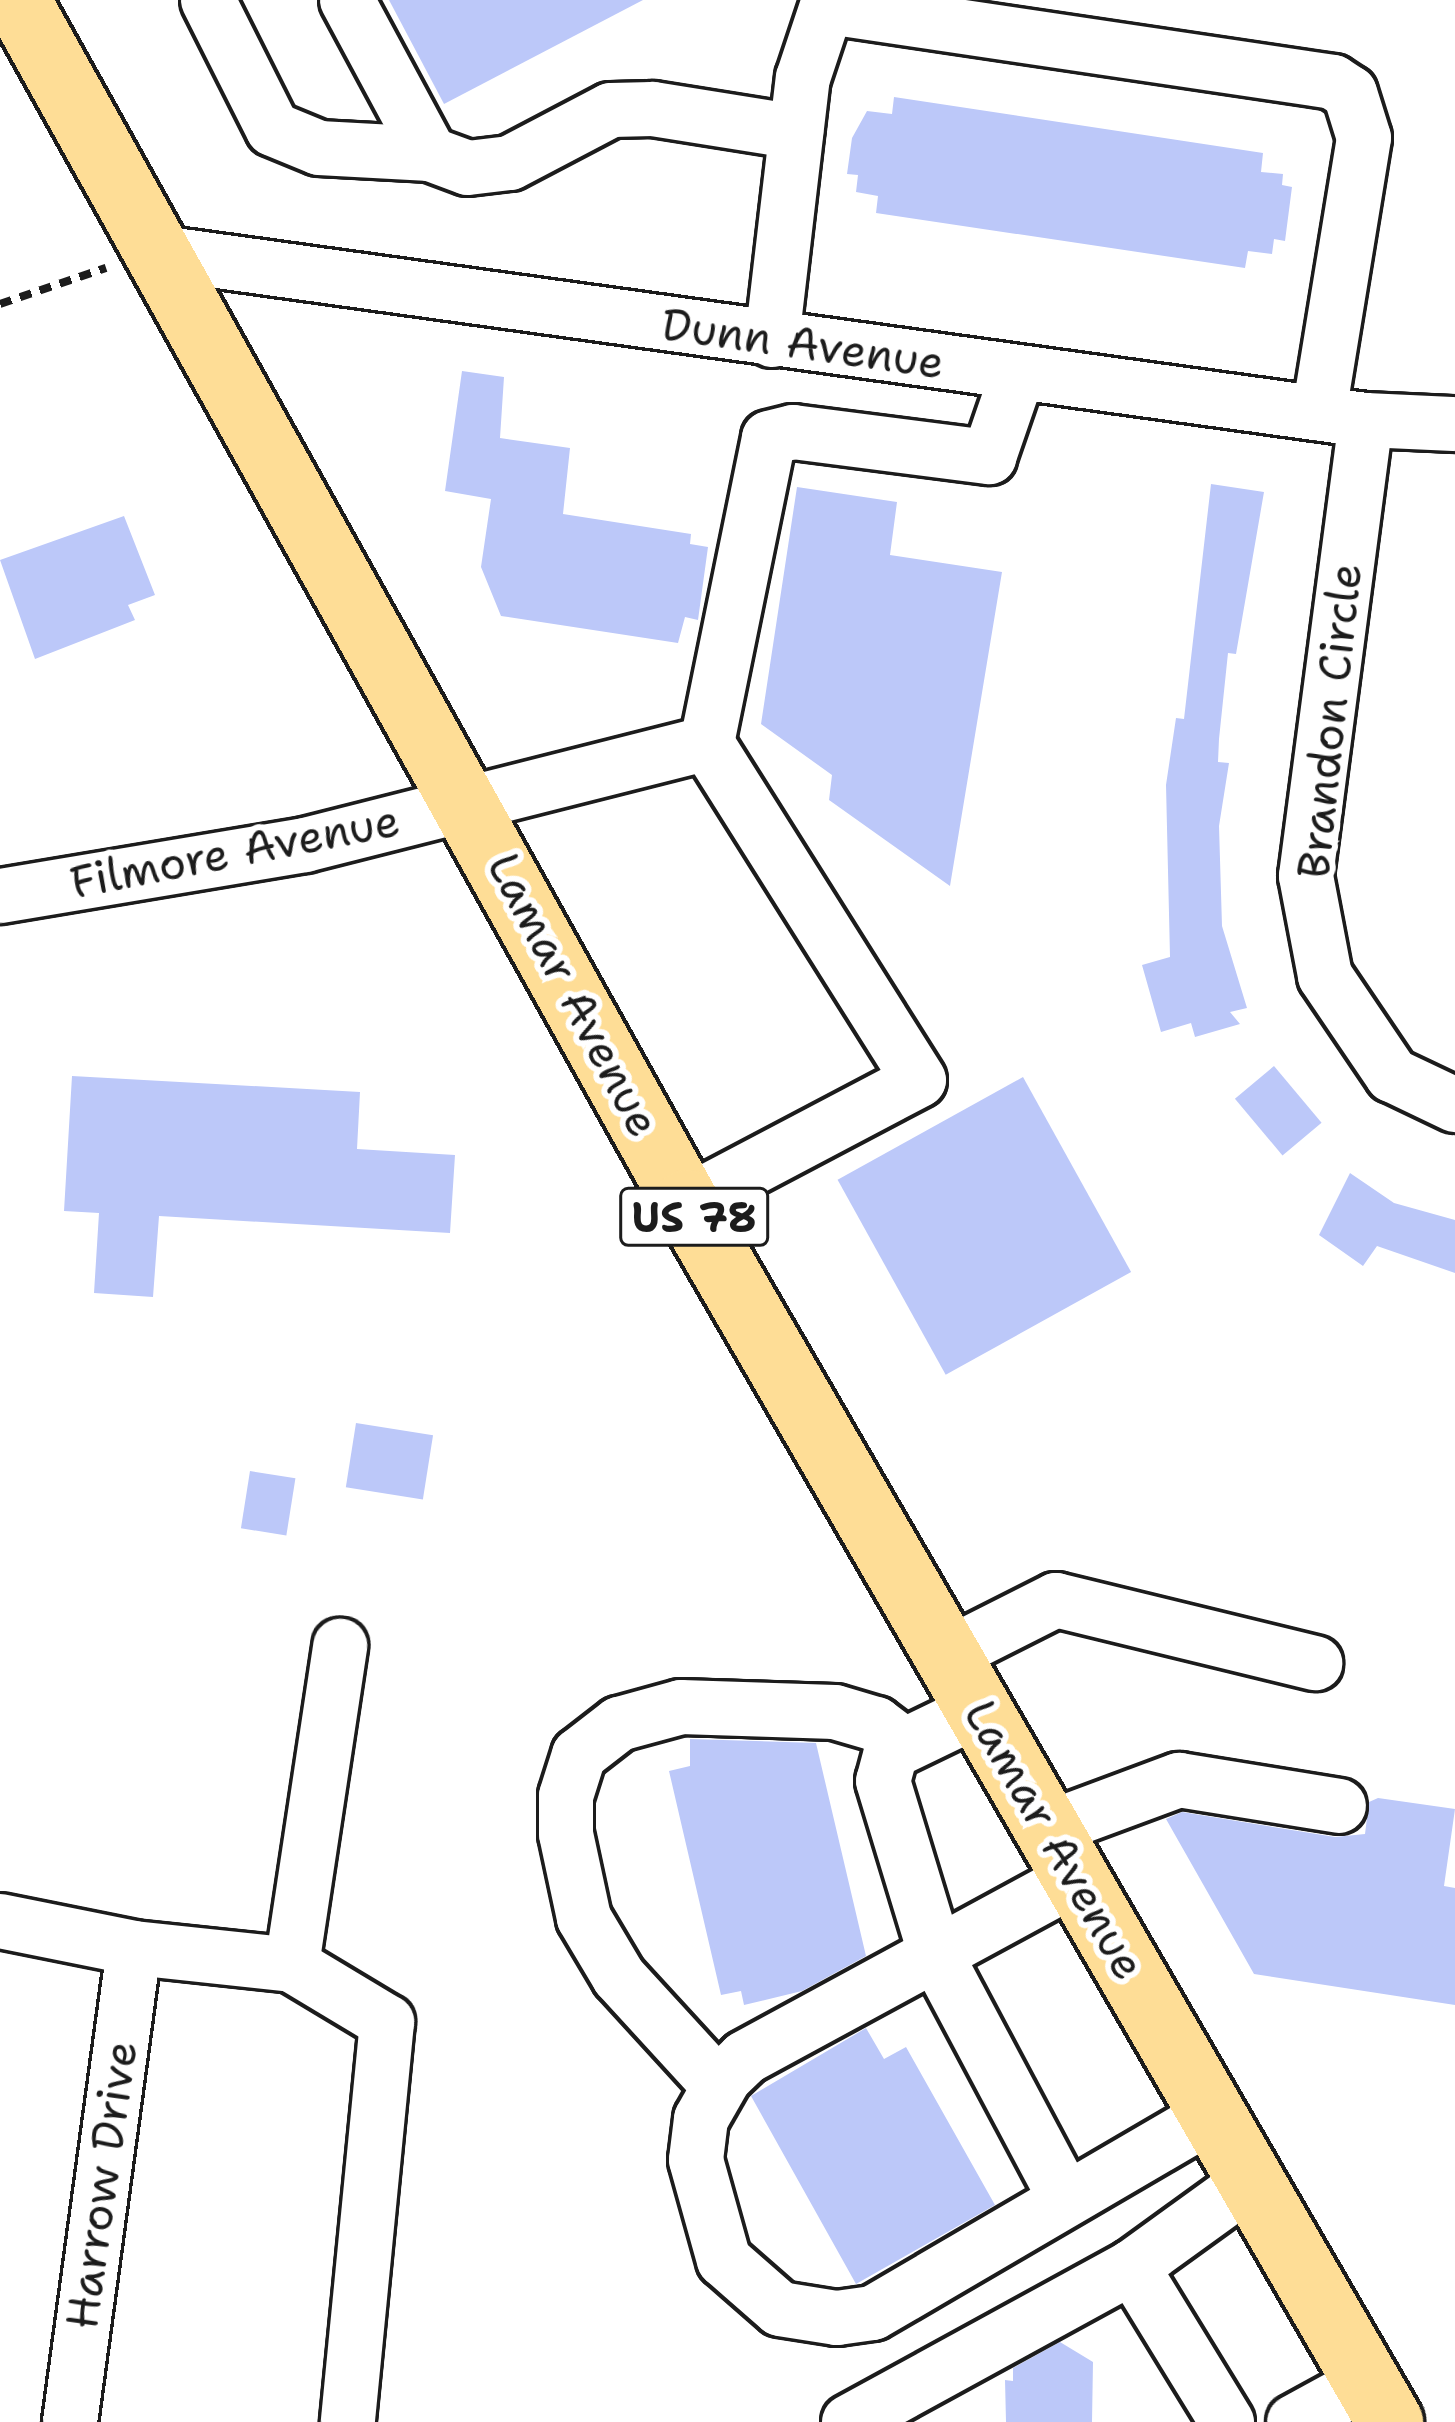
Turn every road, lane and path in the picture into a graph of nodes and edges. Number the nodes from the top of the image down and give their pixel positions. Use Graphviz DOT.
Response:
graph roads {
  1 [pos="17,0"];
  2 [pos="208,0"];
  3 [pos="347,0"];
  4 [pos="829,3"];
  5 [pos="946,12"];
  6 [pos="1070,21"];
  7 [pos="796,132"];
  8 [pos="430,154"];
  9 [pos="153,252"];
  10 [pos="0,304"];
  11 [pos="772,340"];
  12 [pos="1018,373"];
  13 [pos="1343,417"];
  14 [pos="1455,424"];
  15 [pos="707,743"];
  16 [pos="470,804"];
  17 [pos="0,896"];
  18 [pos="1455,1105"];
  19 [pos="686,1203"];
  20 [pos="340,1646"];
  21 [pos="1315,1663"];
  22 [pos="963,1682"];
  23 [pos="904,1745"];
  24 [pos="1339,1806"];
  25 [pos="1062,1853"];
  26 [pos="0,1921"];
  27 [pos="134,1948"];
  28 [pos="936,1955"];
  29 [pos="292,1965"];
  30 [pos="718,2085"];
  31 [pos="1213,2114"];
  32 [pos="1251,2181"];
  33 [pos="1066,2199"];
  34 [pos="1132,2267"];
  35 [pos="1379,2402"];
  36 [pos="70,2422"];
  37 [pos="347,2422"];
  38 [pos="849,2422"];
  39 [pos="1227,2422"];
  40 [pos="1294,2422"];
  1 -- 9 [label="main road, Lamar Avenue / US 78"];
  2 -- 8 [label="street"];
  3 -- 8 [label="street"];
  4 -- 5 [label="street"];
  4 -- 7 [label="street"];
  5 -- 6 [label="street"];
  6 -- 13 [label="street, Brandon Circle"];
  7 -- 8 [label="street"];
  7 -- 11 [label="street"];
  9 -- 10 [label="path"];
  9 -- 11 [label="street, Dunn Avenue"];
  9 -- 16 [label="main road, Lamar Avenue / US 78"];
  11 -- 12 [label="street, Dunn Avenue"];
  12 -- 13 [label="street, Dunn Avenue"];
  12 -- 15 [label="street"];
  13 -- 14 [label="street, Dunn Avenue"];
  13 -- 18 [label="street, Brandon Circle"];
  15 -- 16 [label="street, Filmore Avenue"];
  15 -- 19 [label="street"];
  16 -- 17 [label="street, Filmore Avenue"];
  16 -- 19 [label="main road, Lamar Avenue / US 78"];
  19 -- 22 [label="main road, Lamar Avenue / US 78"];
  20 -- 29 [label="street"];
  21 -- 22 [label="street"];
  22 -- 23 [label="street"];
  22 -- 25 [label="main road, Lamar Avenue / US 78"];
  23 -- 28 [label="street"];
  23 -- 30 [label="street"];
  24 -- 25 [label="street"];
  25 -- 28 [label="street"];
  25 -- 31 [label="main road, Lamar Avenue / US 78"];
  26 -- 27 [label="street"];
  27 -- 29 [label="street"];
  27 -- 36 [label="street, Harrow Drive"];
  28 -- 30 [label="street"];
  28 -- 33 [label="street"];
  29 -- 37 [label="street"];
  30 -- 33 [label="street"];
  31 -- 32 [label="main road, Lamar Avenue / US 78"];
  31 -- 33 [label="street"];
  32 -- 34 [label="street"];
  32 -- 35 [label="main road, Lamar Avenue / US 78"];
  34 -- 38 [label="street"];
  34 -- 39 [label="street"];
  35 -- 40 [label="street"];
}
